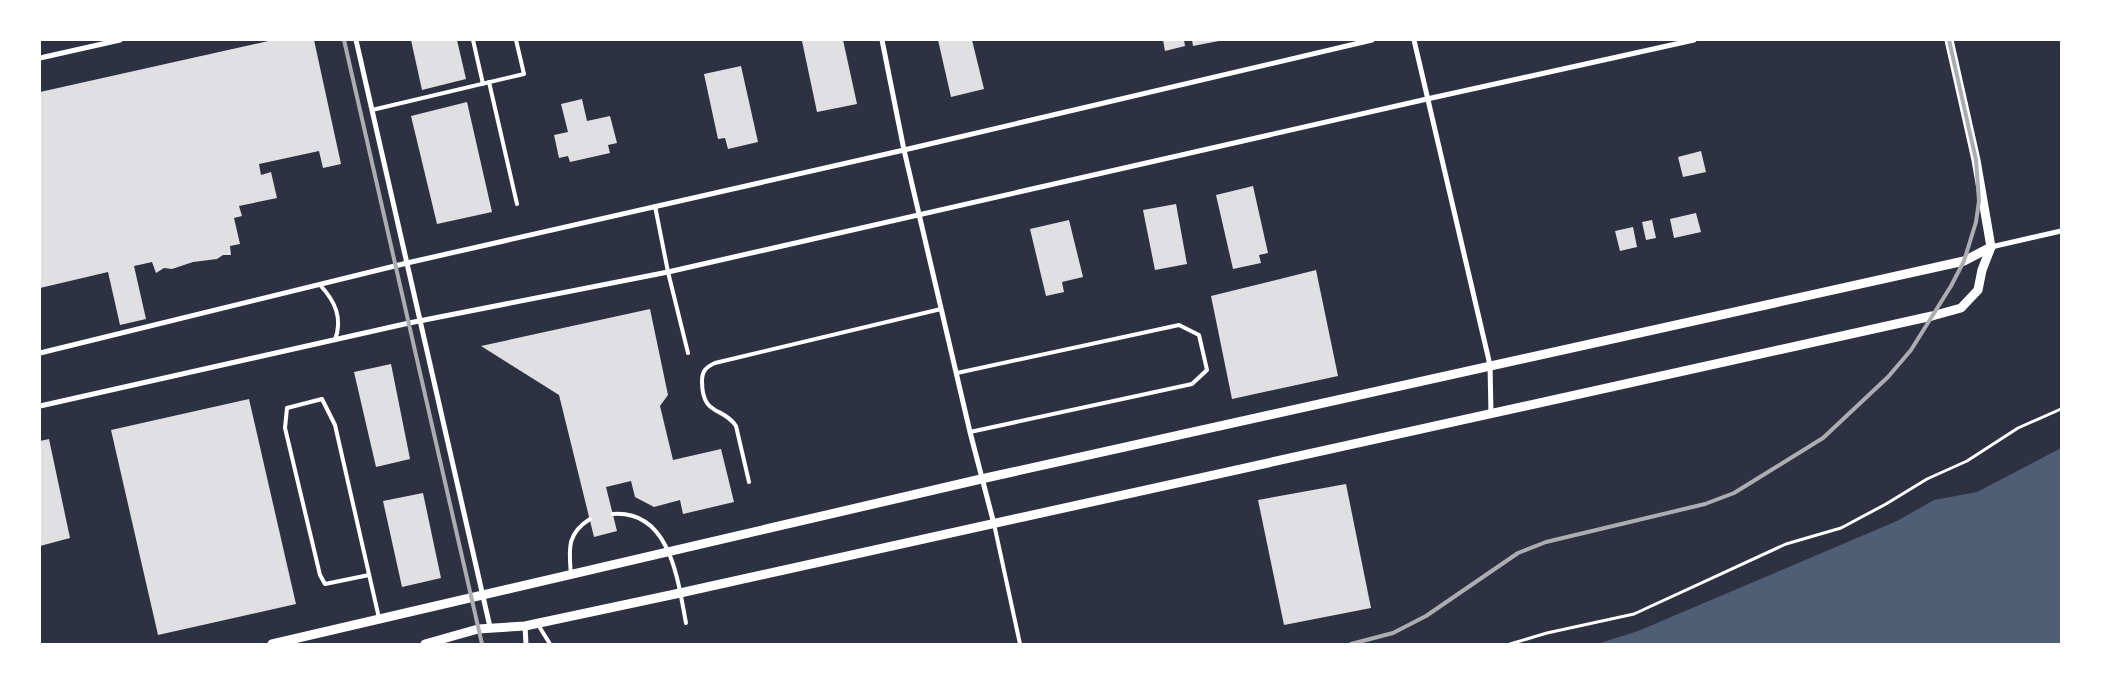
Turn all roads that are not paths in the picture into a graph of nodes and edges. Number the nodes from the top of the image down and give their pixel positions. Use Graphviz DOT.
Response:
graph roads {
  1 [pos="120,40"];
  2 [pos="356,40"];
  3 [pos="473,40"];
  4 [pos="516,40"];
  5 [pos="882,40"];
  6 [pos="1372,40"];
  7 [pos="1414,40"];
  8 [pos="1694,40"];
  9 [pos="1950,40"];
  10 [pos="40,58"];
  11 [pos="489,82"];
  12 [pos="483,84"];
  13 [pos="1427,99"];
  14 [pos="372,110"];
  15 [pos="904,150"];
  16 [pos="517,204"];
  17 [pos="656,206"];
  18 [pos="919,214"];
  19 [pos="2061,231"];
  20 [pos="1991,247"];
  21 [pos="407,263"];
  22 [pos="668,272"];
  23 [pos="320,285"];
  24 [pos="941,309"];
  25 [pos="420,321"];
  26 [pos="335,340"];
  27 [pos="40,353"];
  28 [pos="688,353"];
  29 [pos="1490,365"];
  30 [pos="957,373"];
  31 [pos="40,406"];
  32 [pos="1490,414"];
  33 [pos="970,432"];
  34 [pos="982,479"];
  35 [pos="749,482"];
  36 [pos="613,514"];
  37 [pos="590,519"];
  38 [pos="994,524"];
  39 [pos="670,552"];
  40 [pos="369,575"];
  41 [pos="571,575"];
  42 [pos="680,593"];
  43 [pos="482,597"];
  44 [pos="380,620"];
  45 [pos="537,623"];
  46 [pos="686,623"];
  47 [pos="525,626"];
  48 [pos="490,627"];
  49 [pos="295,642"];
  50 [pos="272,644"];
  51 [pos="425,644"];
  52 [pos="526,644"];
  53 [pos="550,644"];
  54 [pos="1020,644"];
  1 -- 10 [label="street"];
  2 -- 14 [label="street"];
  3 -- 12 [label="lane"];
  4 -- 11 [label="lane"];
  5 -- 15 [label="street"];
  6 -- 15 [label="street"];
  7 -- 13 [label="street"];
  8 -- 13 [label="street"];
  9 -- 20 [label="street"];
  11 -- 12 [label="lane"];
  11 -- 16 [label="lane"];
  12 -- 14 [label="lane"];
  13 -- 18 [label="street"];
  13 -- 29 [label="street"];
  14 -- 21 [label="street"];
  15 -- 17 [label="street"];
  15 -- 18 [label="street"];
  17 -- 21 [label="street"];
  17 -- 22 [label="lane"];
  18 -- 22 [label="street"];
  18 -- 24 [label="street"];
  19 -- 20 [label="street"];
  20 -- 29 [label="street"];
  20 -- 32 [label="street"];
  21 -- 23 [label="street"];
  21 -- 25 [label="street"];
  22 -- 25 [label="street"];
  22 -- 28 [label="lane"];
  23 -- 26 [label="lane"];
  23 -- 27 [label="street"];
  24 -- 30 [label="street"];
  24 -- 35 [label="lane"];
  25 -- 26 [label="street"];
  25 -- 43 [label="street"];
  26 -- 31 [label="street"];
  29 -- 32 [label="street"];
  29 -- 34 [label="street"];
  30 -- 33 [label="street"];
  30 -- 33 [label="lane"];
  32 -- 38 [label="street"];
  33 -- 34 [label="street"];
  34 -- 38 [label="street"];
  34 -- 39 [label="street"];
  36 -- 39 [label="lane"];
  37 -- 41 [label="lane"];
  38 -- 42 [label="street"];
  38 -- 54 [label="lane"];
  39 -- 41 [label="street"];
  39 -- 42 [label="lane"];
  40 -- 40 [label="lane"];
  40 -- 44 [label="lane"];
  41 -- 43 [label="street"];
  42 -- 45 [label="street"];
  42 -- 46 [label="lane"];
  43 -- 44 [label="street"];
  43 -- 48 [label="street"];
  44 -- 49 [label="street"];
  45 -- 47 [label="street"];
  45 -- 53 [label="lane"];
  47 -- 48 [label="street"];
  47 -- 52 [label="street"];
  48 -- 51 [label="street"];
  49 -- 50 [label="street"];
}
